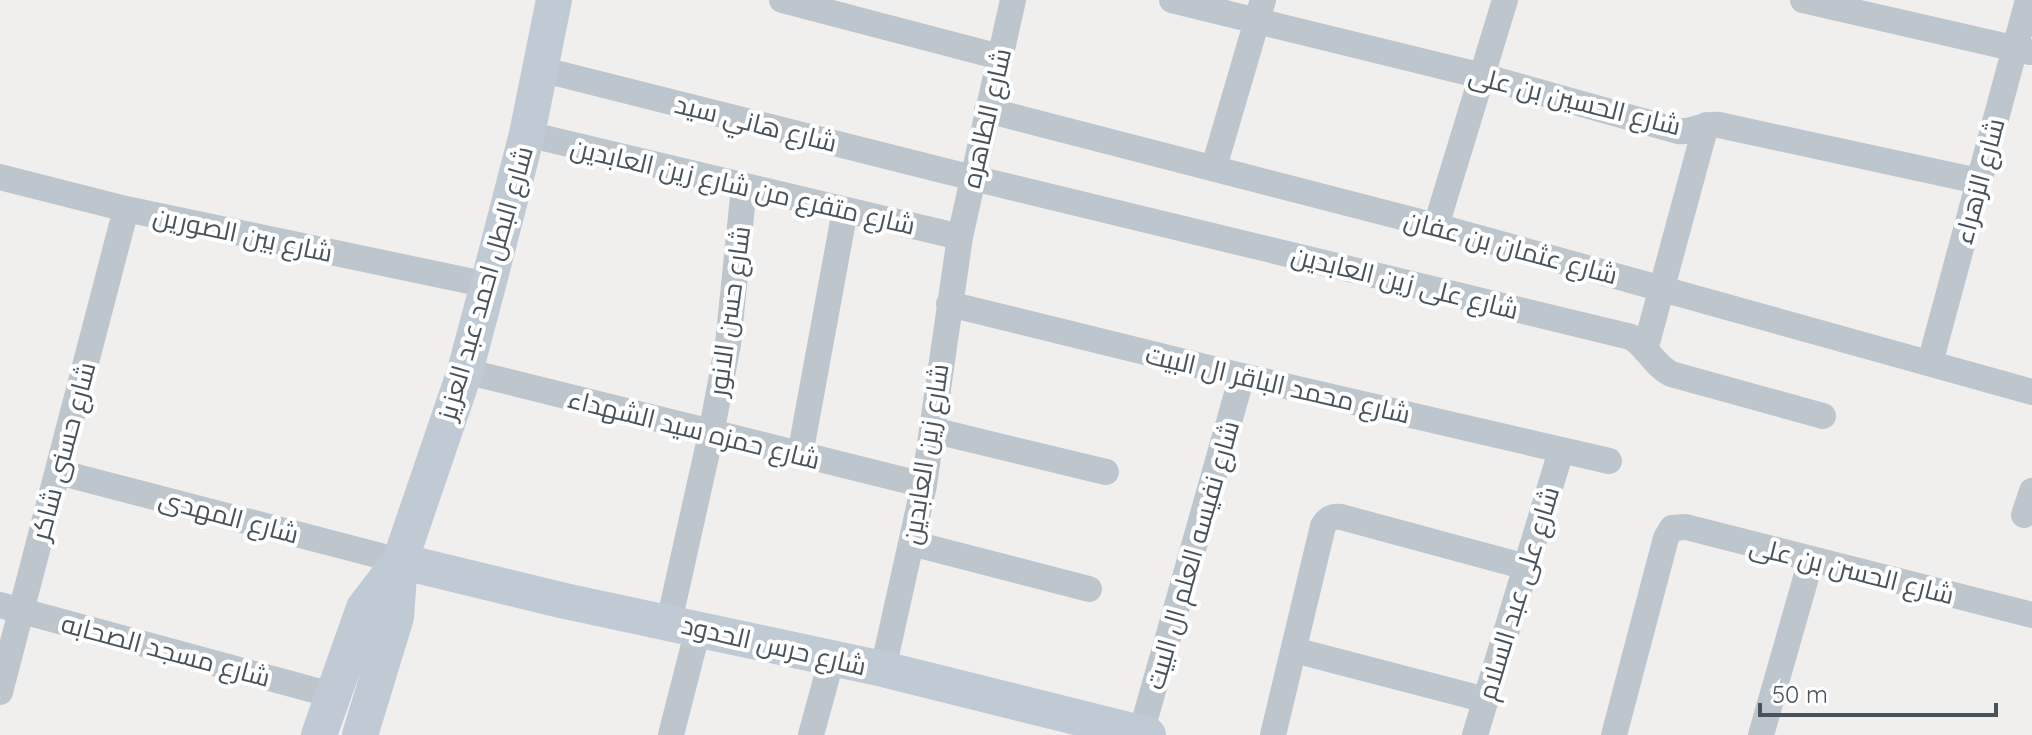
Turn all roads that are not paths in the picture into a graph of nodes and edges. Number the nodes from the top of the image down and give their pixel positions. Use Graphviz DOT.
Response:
graph roads {
  1 [pos="554,0"];
  2 [pos="782,0"];
  3 [pos="1013,0"];
  4 [pos="1172,0"];
  5 [pos="1505,0"];
  6 [pos="2028,0"];
  7 [pos="1813,1"];
  8 [pos="1260,11"];
  9 [pos="2023,50"];
  10 [pos="1000,57"];
  11 [pos="540,69"];
  12 [pos="1482,76"];
  13 [pos="987,110"];
  14 [pos="1706,125"];
  15 [pos="527,134"];
  16 [pos="1214,167"];
  17 [pos="0,177"];
  18 [pos="973,178"];
  19 [pos="1978,181"];
  20 [pos="744,187"];
  21 [pos="126,209"];
  22 [pos="845,210"];
  23 [pos="1436,226"];
  24 [pos="960,237"];
  25 [pos="488,285"];
  26 [pos="1662,288"];
  27 [pos="949,304"];
  28 [pos="1645,350"];
  29 [pos="1930,363"];
  30 [pos="465,371"];
  31 [pos="1242,376"];
  32 [pos="2032,392"];
  33 [pos="1823,416"];
  34 [pos="932,430"];
  35 [pos="711,434"];
  36 [pos="1561,451"];
  37 [pos="800,455"];
  38 [pos="1609,461"];
  39 [pos="58,472"];
  40 [pos="1106,472"];
  41 [pos="924,485"];
  42 [pos="911,543"];
  43 [pos="1811,560"];
  44 [pos="400,561"];
  45 [pos="1526,567"];
  46 [pos="1089,589"];
  47 [pos="11,608"];
  48 [pos="2032,615"];
  49 [pos="684,625"];
  50 [pos="1294,650"];
  51 [pos="832,658"];
  52 [pos="883,669"];
  53 [pos="0,692"];
  54 [pos="332,695"];
  55 [pos="1486,700"];
  56 [pos="1145,734"];
  57 [pos="319,735"];
  58 [pos="360,735"];
  59 [pos="671,735"];
  60 [pos="811,735"];
  61 [pos="1273,735"];
  62 [pos="1475,735"];
  63 [pos="1614,735"];
  64 [pos="1761,735"];
  1 -- 11 [label="main road, شارع البطل احمد عبد العزيز"];
  2 -- 10 [label="street"];
  3 -- 10 [label="street, شارع الطاهره"];
  4 -- 8 [label="street, شارع الحسين بن على"];
  5 -- 12 [label="street"];
  6 -- 9 [label="street, شارع الزهراء"];
  7 -- 9 [label="street"];
  8 -- 12 [label="street, شارع الحسين بن على"];
  8 -- 16 [label="street"];
  9 -- 19 [label="street, شارع الزهراء"];
  10 -- 13 [label="street, شارع الطاهره"];
  11 -- 15 [label="main road, شارع البطل احمد عبد العزيز"];
  11 -- 18 [label="street, شارع هاني سيد"];
  12 -- 14 [label="street, شارع الحسين بن على"];
  12 -- 23 [label="street"];
  13 -- 16 [label="street, شارع عثمان بن عفان"];
  13 -- 18 [label="street, شارع الطاهره"];
  14 -- 19 [label="street, شارع الحسين بن على"];
  14 -- 26 [label="street"];
  15 -- 20 [label="street, شارع متفرع من شارع زين العابدين"];
  15 -- 25 [label="main road, شارع البطل احمد عبد العزيز"];
  16 -- 23 [label="street, شارع عثمان بن عفان"];
  17 -- 21 [label="street, شارع بين الصورين"];
  18 -- 24 [label="street, شارع الطاهره"];
  18 -- 28 [label="street, شارع على زين العابدين"];
  19 -- 29 [label="street, شارع الزهراء"];
  20 -- 22 [label="street, شارع متفرع من شارع زين العابدين"];
  20 -- 35 [label="street, شارع حسن الانور"];
  21 -- 25 [label="street, شارع بين الصورين"];
  21 -- 39 [label="street, شارع حسنى شاكر"];
  22 -- 24 [label="street, شارع متفرع من شارع زين العابدين"];
  22 -- 37 [label="street"];
  23 -- 26 [label="street, شارع عثمان بن عفان"];
  24 -- 27 [label="street, شارع زين العابدين"];
  25 -- 30 [label="main road, شارع البطل احمد عبد العزيز"];
  26 -- 28 [label="street"];
  26 -- 29 [label="street, شارع عثمان بن عفان"];
  27 -- 31 [label="street, شارع محمد الباقر ال البيت"];
  27 -- 34 [label="street, شارع زين العابدين"];
  28 -- 33 [label="street, شارع على زين العابدين"];
  29 -- 32 [label="street, شارع عثمان بن عفان"];
  30 -- 35 [label="street, شارع حمزه سيد الشهداء"];
  30 -- 44 [label="main road, شارع البطل احمد عبد العزيز"];
  31 -- 36 [label="street, شارع محمد الباقر ال البيت"];
  31 -- 56 [label="street, شارع نفيسه العلم ال البيت"];
  34 -- 40 [label="street"];
  34 -- 41 [label="street, شارع زين العابدين"];
  35 -- 37 [label="street, شارع حمزه سيد الشهداء"];
  35 -- 49 [label="street, شارع حسن الانور"];
  36 -- 38 [label="street, شارع محمد الباقر ال البيت"];
  36 -- 45 [label="street, شارع على عبد السلام"];
  37 -- 41 [label="street, شارع حمزه سيد الشهداء"];
  39 -- 44 [label="street, شارع المهدى"];
  39 -- 47 [label="street, شارع حسنى شاكر"];
  41 -- 42 [label="street, شارع زين العابدين"];
  42 -- 46 [label="street"];
  42 -- 52 [label="street, شارع زين العابدين"];
  43 -- 48 [label="street, شارع الحسن بن على"];
  43 -- 63 [label="street, شارع الحسن بن على"];
  43 -- 64 [label="street"];
  44 -- 49 [label="main road, شارع حرس الحدود"];
  44 -- 54 [label="main road, شارع البطل احمد عبد العزيز"];
  44 -- 58 [label="main road, شارع البطل احمد عبد العزيز"];
  45 -- 50 [label="street"];
  45 -- 55 [label="street, شارع على عبد السلام"];
  47 -- 53 [label="street, شارع حسنى شاكر"];
  47 -- 54 [label="street, شارع مسجد الصحابه"];
  49 -- 51 [label="main road, شارع حرس الحدود"];
  49 -- 59 [label="street, شارع حسن الانور"];
  50 -- 55 [label="street"];
  50 -- 61 [label="street"];
  51 -- 52 [label="main road, شارع حرس الحدود"];
  51 -- 60 [label="street"];
  52 -- 56 [label="main road, شارع حرس الحدود"];
  54 -- 57 [label="main road, شارع البطل احمد عبد العزيز"];
  55 -- 62 [label="street, شارع على عبد السلام"];
}
